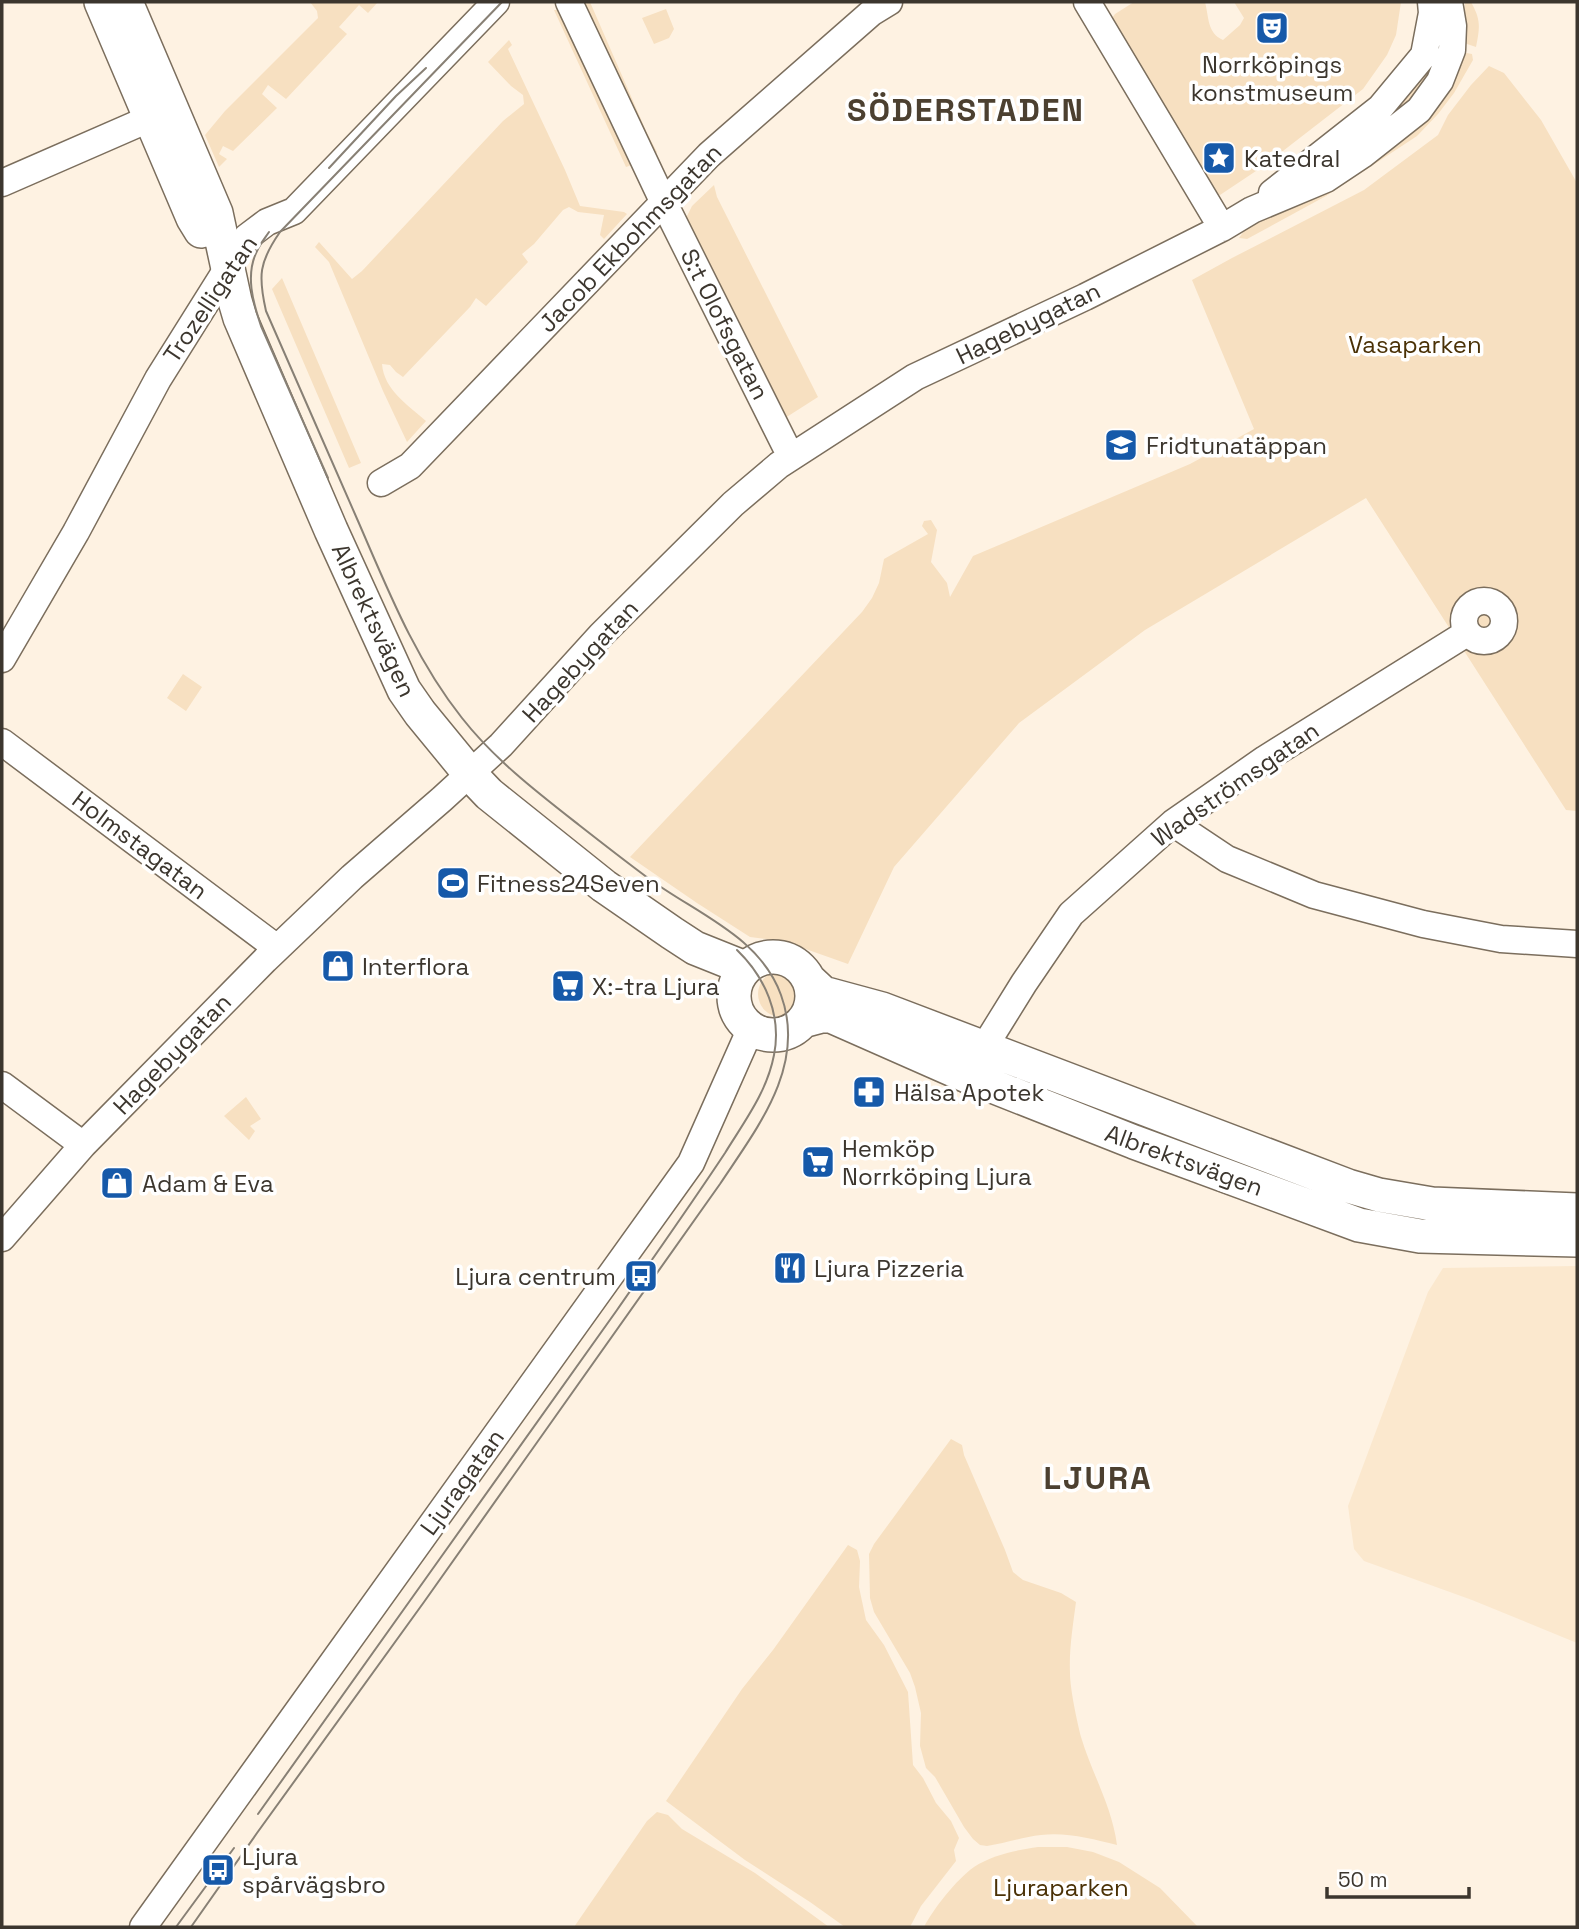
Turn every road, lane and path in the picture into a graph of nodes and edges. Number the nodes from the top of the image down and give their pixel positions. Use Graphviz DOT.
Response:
graph roads {
  1 [pos="101,2"];
  2 [pos="126,2"];
  3 [pos="496,2"];
  4 [pos="569,2"];
  5 [pos="889,2"];
  6 [pos="1087,2"];
  7 [pos="1431,2"];
  8 [pos="1449,2"];
  9 [pos="161,114"];
  10 [pos="2,183"];
  11 [pos="663,201"];
  12 [pos="1252,210"];
  13 [pos="1222,228"];
  14 [pos="228,267"];
  15 [pos="791,457"];
  16 [pos="381,483"];
  17 [pos="1467,633"];
  18 [pos="2,659"];
  19 [pos="2,742"];
  20 [pos="470,774"];
  21 [pos="1172,823"];
  22 [pos="1577,944"];
  23 [pos="277,948"];
  24 [pos="808,979"];
  25 [pos="740,981"];
  26 [pos="806,1020"];
  27 [pos="751,1028"];
  28 [pos="975,1061"];
  29 [pos="2,1085"];
  30 [pos="83,1145"];
  31 [pos="1577,1210"];
  32 [pos="2,1238"];
  33 [pos="1577,1240"];
  34 [pos="140,1925"];
  1 -- 9 [label="main road, Albrektsvägen"];
  2 -- 9 [label="main road, Albrektsvägen"];
  3 -- 14 [label="street, Trozelligatan"];
  4 -- 11 [label="street, S:t Olofsgatan"];
  5 -- 11 [label="street, Jacob Ekbohmsgatan"];
  6 -- 13 [label="street"];
  7 -- 12 [label="street, Hagebygatan"];
  8 -- 12 [label="street, Hagebygatan"];
  9 -- 10 [label="street"];
  9 -- 14 [label="main road, Albrektsvägen"];
  11 -- 15 [label="street, S:t Olofsgatan"];
  11 -- 16 [label="street, Jacob Ekbohmsgatan"];
  12 -- 13 [label="street, Hagebygatan"];
  13 -- 15 [label="street, Hagebygatan"];
  14 -- 18 [label="street, Trozelligatan"];
  14 -- 20 [label="main road, Albrektsvägen"];
  15 -- 20 [label="street, Hagebygatan"];
  17 -- 21 [label="street, Wadströmsgatan"];
  19 -- 23 [label="street, Holmstagatan"];
  20 -- 23 [label="street, Hagebygatan"];
  20 -- 25 [label="main road, Albrektsvägen"];
  21 -- 22 [label="street"];
  21 -- 28 [label="street, Wadströmsgatan"];
  23 -- 30 [label="street, Hagebygatan"];
  24 -- 25 [label="main road"];
  24 -- 26 [label="main road"];
  24 -- 28 [label="main road, Albrektsvägen"];
  25 -- 27 [label="main road"];
  26 -- 27 [label="main road"];
  26 -- 28 [label="main road, Albrektsvägen"];
  27 -- 34 [label="street, Ljuragatan"];
  28 -- 31 [label="main road, Albrektsvägen"];
  28 -- 33 [label="main road, Albrektsvägen"];
  29 -- 30 [label="street"];
  30 -- 32 [label="street, Hagebygatan"];
}
